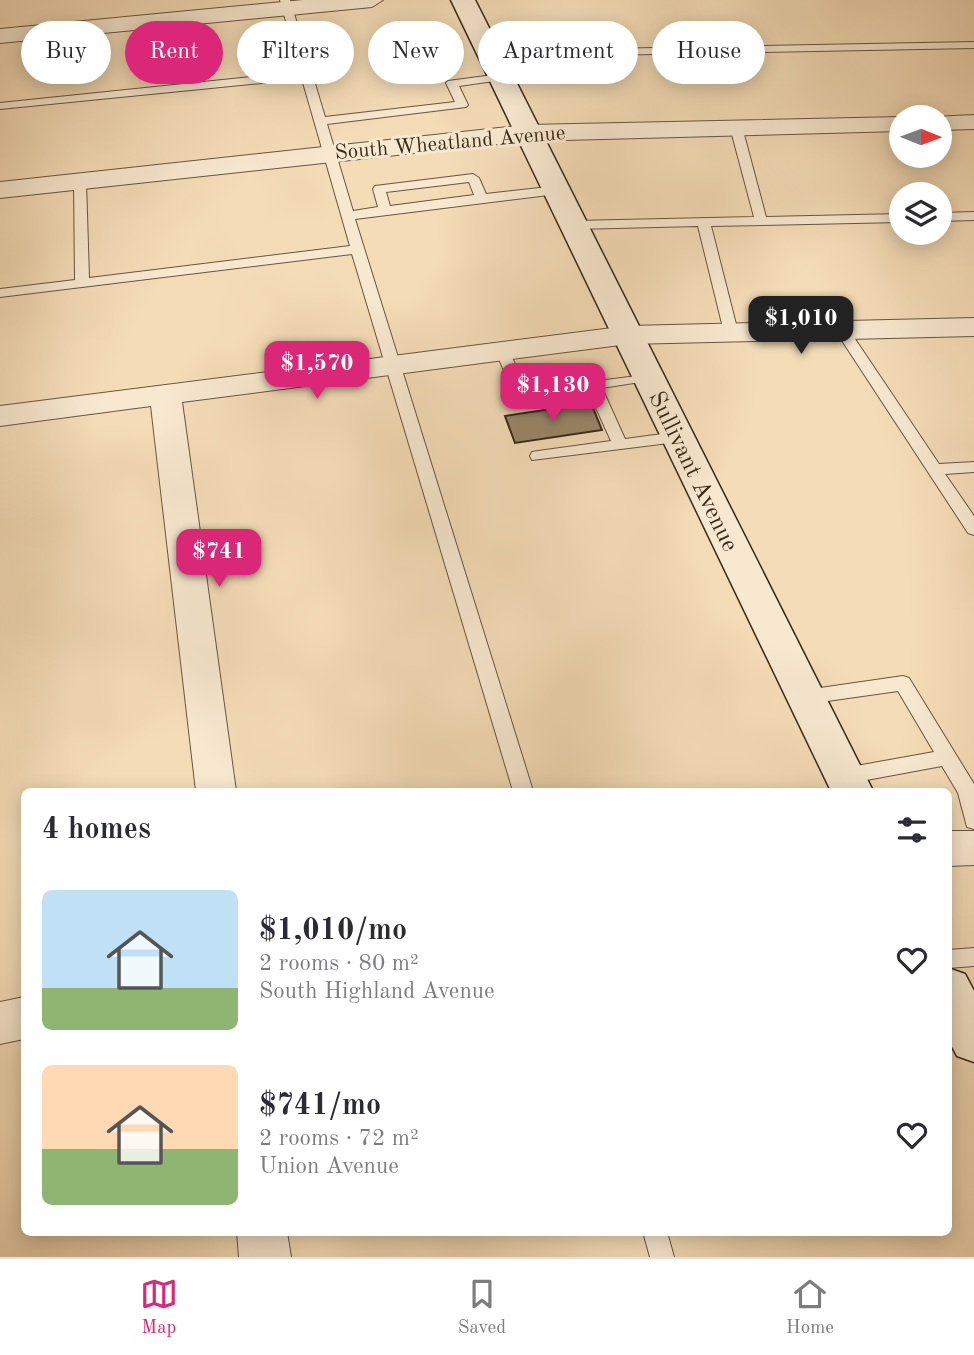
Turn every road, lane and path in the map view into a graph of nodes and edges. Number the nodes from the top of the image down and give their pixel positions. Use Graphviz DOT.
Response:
graph roads {
  1 [pos="372,0"];
  2 [pos="463,0"];
  3 [pos="286,4"];
  4 [pos="291,21"];
  5 [pos="478,30"];
  6 [pos="0,36"];
  7 [pos="974,45"];
  8 [pos="638,59"];
  9 [pos="478,72"];
  10 [pos="237,82"];
  11 [pos="310,84"];
  12 [pos="505,84"];
  13 [pos="0,106"];
  14 [pos="321,121"];
  15 [pos="974,122"];
  16 [pos="952,123"];
  17 [pos="889,124"];
  18 [pos="736,127"];
  19 [pos="527,133"];
  20 [pos="331,153"];
  21 [pos="80,181"];
  22 [pos="0,190"];
  23 [pos="557,190"];
  24 [pos="482,198"];
  25 [pos="386,210"];
  26 [pos="349,216"];
  27 [pos="974,216"];
  28 [pos="952,217"];
  29 [pos="889,218"];
  30 [pos="761,221"];
  31 [pos="703,222"];
  32 [pos="573,225"];
  33 [pos="358,249"];
  34 [pos="82,283"];
  35 [pos="0,293"];
  36 [pos="974,327"];
  37 [pos="842,330"];
  38 [pos="731,332"];
  39 [pos="628,335"];
  40 [pos="502,350"];
  41 [pos="391,365"];
  42 [pos="648,377"];
  43 [pos="593,385"];
  44 [pos="164,395"];
  45 [pos="0,416"];
  46 [pos="677,438"];
  47 [pos="620,445"];
  48 [pos="537,456"];
  49 [pos="974,467"];
  50 [pos="934,468"];
  51 [pos="974,529"];
  52 [pos="806,697"];
  53 [pos="947,757"];
  54 [pos="848,784"];
  55 [pos="216,788"];
  56 [pos="522,788"];
  57 [pos="970,792"];
  58 [pos="974,821"];
  59 [pos="974,848"];
  60 [pos="952,849"];
  61 [pos="974,957"];
  62 [pos="952,959"];
  63 [pos="952,997"];
  64 [pos="21,1019"];
  65 [pos="0,1023"];
  66 [pos="974,1040"];
  67 [pos="262,1236"];
  68 [pos="655,1236"];
  69 [pos="265,1257"];
  70 [pos="662,1257"];
  1 -- 3 [label="street"];
  2 -- 5 [label="main road, Sullivant Avenue"];
  3 -- 4 [label="lane"];
  3 -- 6 [label="street"];
  7 -- 8 [label="lane"];
  9 -- 14 [label="lane"];
  10 -- 13 [label="lane"];
  11 -- 14 [label="lane"];
  12 -- 19 [label="main road, Sullivant Avenue"];
  14 -- 20 [label="lane"];
  15 -- 16 [label="street"];
  17 -- 18 [label="street, South Wheatland Avenue"];
  18 -- 19 [label="street, South Wheatland Avenue"];
  18 -- 30 [label="lane"];
  19 -- 20 [label="street, South Wheatland Avenue"];
  19 -- 23 [label="main road, Sullivant Avenue"];
  20 -- 21 [label="street, South Wheatland Avenue"];
  20 -- 26 [label="lane"];
  21 -- 22 [label="street, South Wheatland Avenue"];
  21 -- 34 [label="lane"];
  23 -- 24 [label="lane"];
  23 -- 32 [label="main road, Sullivant Avenue"];
  24 -- 25 [label="lane"];
  24 -- 25 [label="lane"];
  25 -- 26 [label="lane"];
  26 -- 33 [label="lane"];
  27 -- 28 [label="lane"];
  29 -- 30 [label="lane"];
  30 -- 31 [label="lane"];
  31 -- 32 [label="lane"];
  31 -- 38 [label="lane"];
  32 -- 39 [label="main road, Sullivant Avenue"];
  33 -- 34 [label="lane"];
  33 -- 41 [label="lane"];
  34 -- 35 [label="lane"];
  36 -- 37 [label="street"];
  37 -- 38 [label="street"];
  37 -- 50 [label="lane"];
  38 -- 39 [label="street"];
  39 -- 40 [label="street"];
  39 -- 42 [label="main road, Sullivant Avenue"];
  40 -- 41 [label="street"];
  40 -- 43 [label="lane"];
  41 -- 44 [label="street"];
  41 -- 56 [label="lane"];
  42 -- 43 [label="lane"];
  42 -- 46 [label="main road, Sullivant Avenue"];
  43 -- 47 [label="lane"];
  44 -- 45 [label="street"];
  44 -- 55 [label="street"];
  46 -- 47 [label="lane"];
  46 -- 52 [label="main road, Sullivant Avenue"];
  47 -- 48 [label="lane"];
  49 -- 50 [label="lane"];
  50 -- 51 [label="lane"];
  52 -- 53 [label="lane"];
  52 -- 54 [label="main road, Sullivant Avenue"];
  53 -- 54 [label="lane"];
  53 -- 57 [label="lane"];
  57 -- 58 [label="lane"];
  59 -- 60 [label="street"];
  61 -- 62 [label="lane"];
  63 -- 66 [label="main road"];
  64 -- 65 [label="street"];
  67 -- 69 [label="street"];
  68 -- 70 [label="lane"];
}
